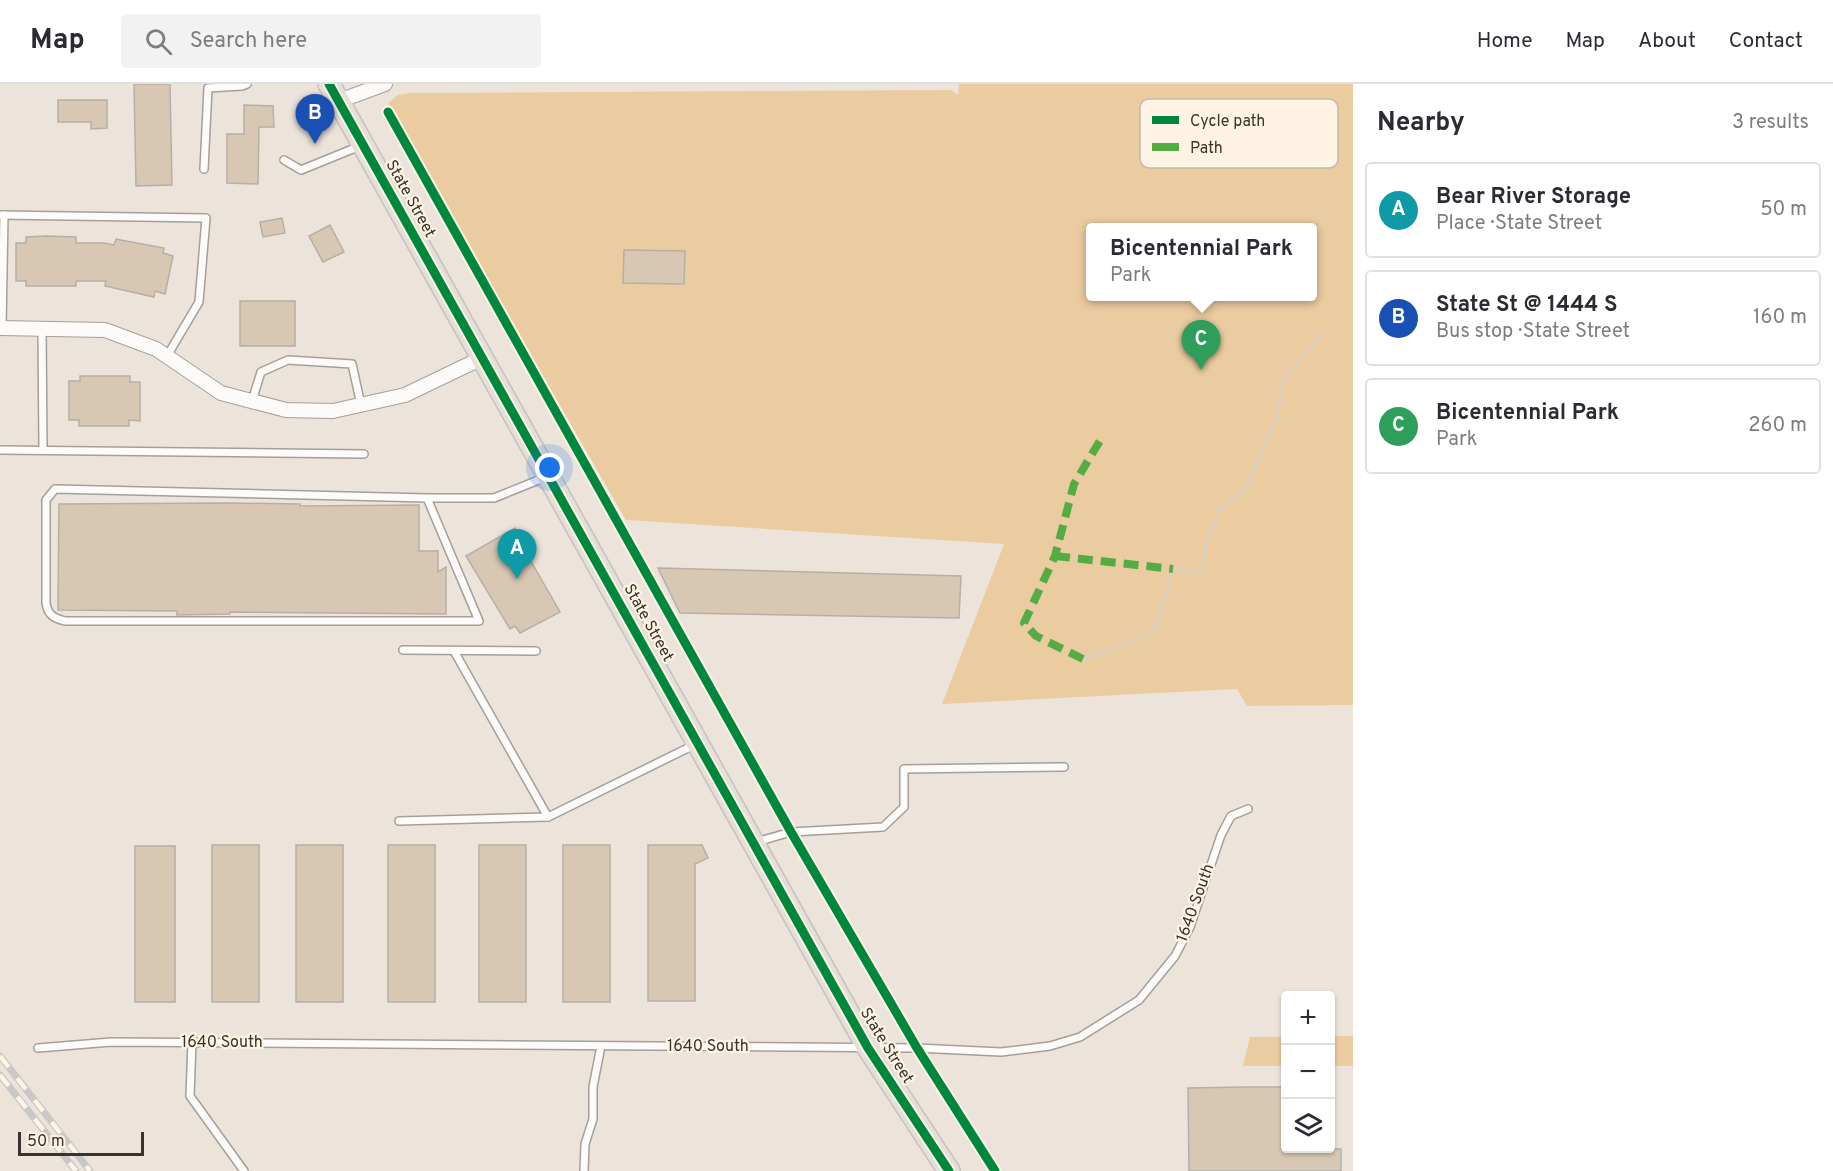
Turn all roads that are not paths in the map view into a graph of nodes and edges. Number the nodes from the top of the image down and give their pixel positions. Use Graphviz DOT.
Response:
graph roads {
  1 [pos="247,84"];
  2 [pos="385,84"];
  3 [pos="334,92"];
  4 [pos="363,145"];
  5 [pos="284,160"];
  6 [pos="204,169"];
  7 [pos="2,215"];
  8 [pos="1,328"];
  9 [pos="42,328"];
  10 [pos="167,356"];
  11 [pos="482,358"];
  12 [pos="252,401"];
  13 [pos="361,405"];
  14 [pos="0,450"];
  15 [pos="43,450"];
  16 [pos="364,453"];
  17 [pos="548,476"];
  18 [pos="427,498"];
  19 [pos="403,650"];
  20 [pos="454,651"];
  21 [pos="536,651"];
  22 [pos="698,743"];
  23 [pos="1064,767"];
  24 [pos="1248,809"];
  25 [pos="548,817"];
  26 [pos="399,821"];
  27 [pos="754,843"];
  28 [pos="192,1042"];
  29 [pos="601,1046"];
  30 [pos="38,1048"];
  31 [pos="868,1048"];
  32 [pos="244,1171"];
  33 [pos="584,1171"];
  34 [pos="949,1171"];
  1 -- 6 [label="lane"];
  2 -- 3 [label="street"];
  3 -- 4 [label="main road, State Street"];
  4 -- 5 [label="lane"];
  4 -- 11 [label="main road, State Street"];
  7 -- 8 [label="lane"];
  7 -- 10 [label="lane"];
  8 -- 9 [label="street"];
  9 -- 10 [label="street"];
  9 -- 15 [label="lane"];
  10 -- 12 [label="street"];
  11 -- 13 [label="street"];
  11 -- 17 [label="main road, State Street"];
  12 -- 13 [label="street"];
  12 -- 13 [label="lane"];
  14 -- 15 [label="lane"];
  15 -- 16 [label="lane"];
  17 -- 18 [label="lane"];
  17 -- 22 [label="main road, State Street"];
  18 -- 18 [label="lane"];
  19 -- 20 [label="lane"];
  20 -- 21 [label="lane"];
  20 -- 25 [label="lane"];
  22 -- 25 [label="lane"];
  22 -- 27 [label="main road, State Street"];
  23 -- 27 [label="lane"];
  24 -- 31 [label="lane, 1640 South"];
  25 -- 26 [label="lane"];
  27 -- 31 [label="main road, State Street"];
  28 -- 29 [label="lane, 1640 South"];
  28 -- 30 [label="lane, 1640 South"];
  28 -- 32 [label="lane"];
  29 -- 31 [label="lane, 1640 South"];
  29 -- 33 [label="lane"];
  31 -- 34 [label="main road, State Street"];
}
